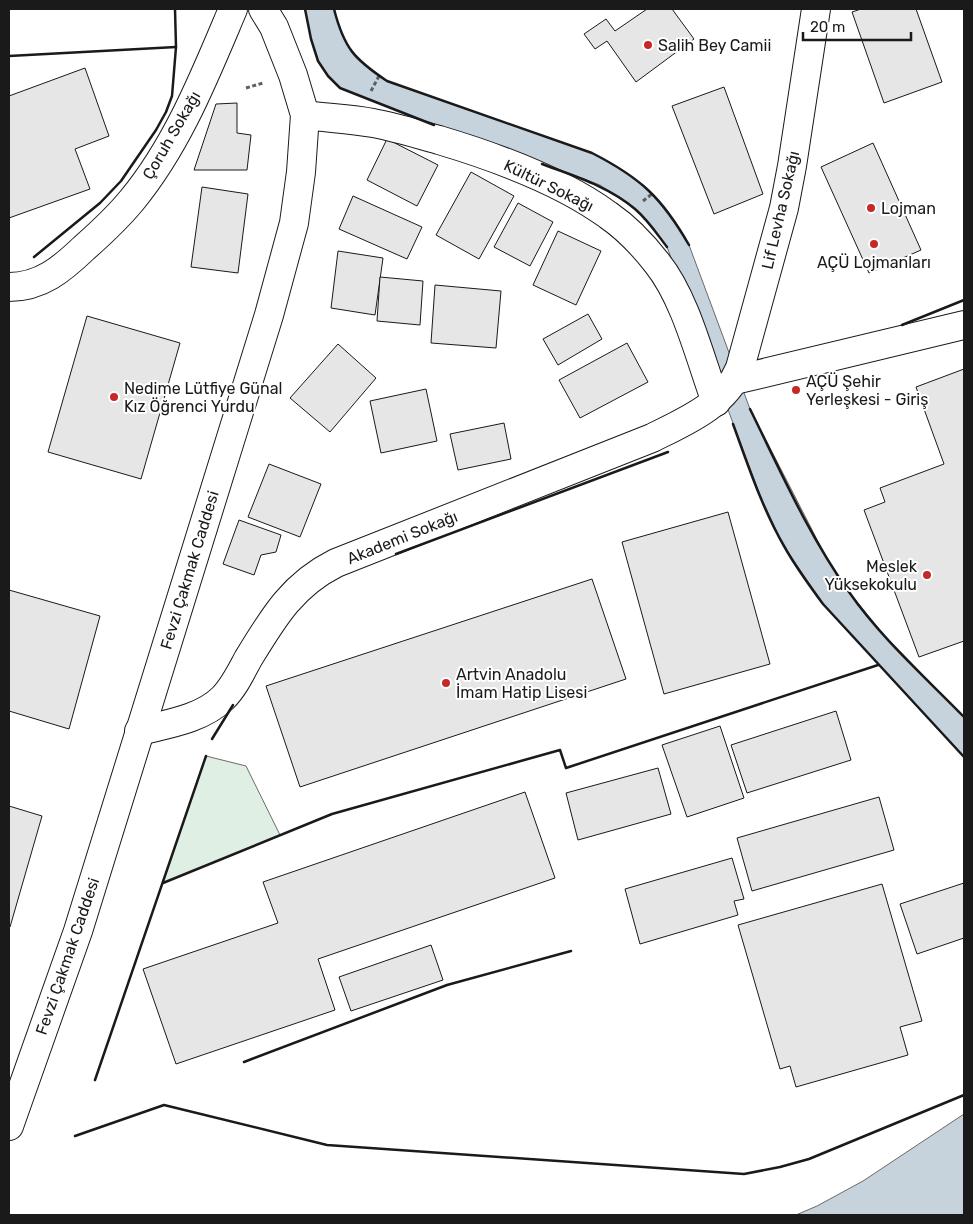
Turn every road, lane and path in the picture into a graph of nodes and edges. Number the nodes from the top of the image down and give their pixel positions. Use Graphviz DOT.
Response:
graph roads {
  1 [pos="233,9"];
  2 [pos="264,9"];
  3 [pos="816,9"];
  4 [pos="305,115"];
  5 [pos="9,287"];
  6 [pos="964,324"];
  7 [pos="735,380"];
  8 [pos="716,402"];
  9 [pos="139,731"];
  10 [pos="9,1126"];
  1 -- 5 [label="street, Çoruh Sokağı"];
  2 -- 4 [label="street, Fevzi Çakmak Caddesi"];
  3 -- 7 [label="street, Lif Levha Sokağı"];
  4 -- 8 [label="street, Kültür Sokağı"];
  4 -- 9 [label="street, Fevzi Çakmak Caddesi"];
  6 -- 7 [label="street"];
  7 -- 8 [label="street, Lif Levha Sokağı"];
  8 -- 9 [label="street, Akademi Sokağı"];
  9 -- 10 [label="street, Fevzi Çakmak Caddesi"];
}
